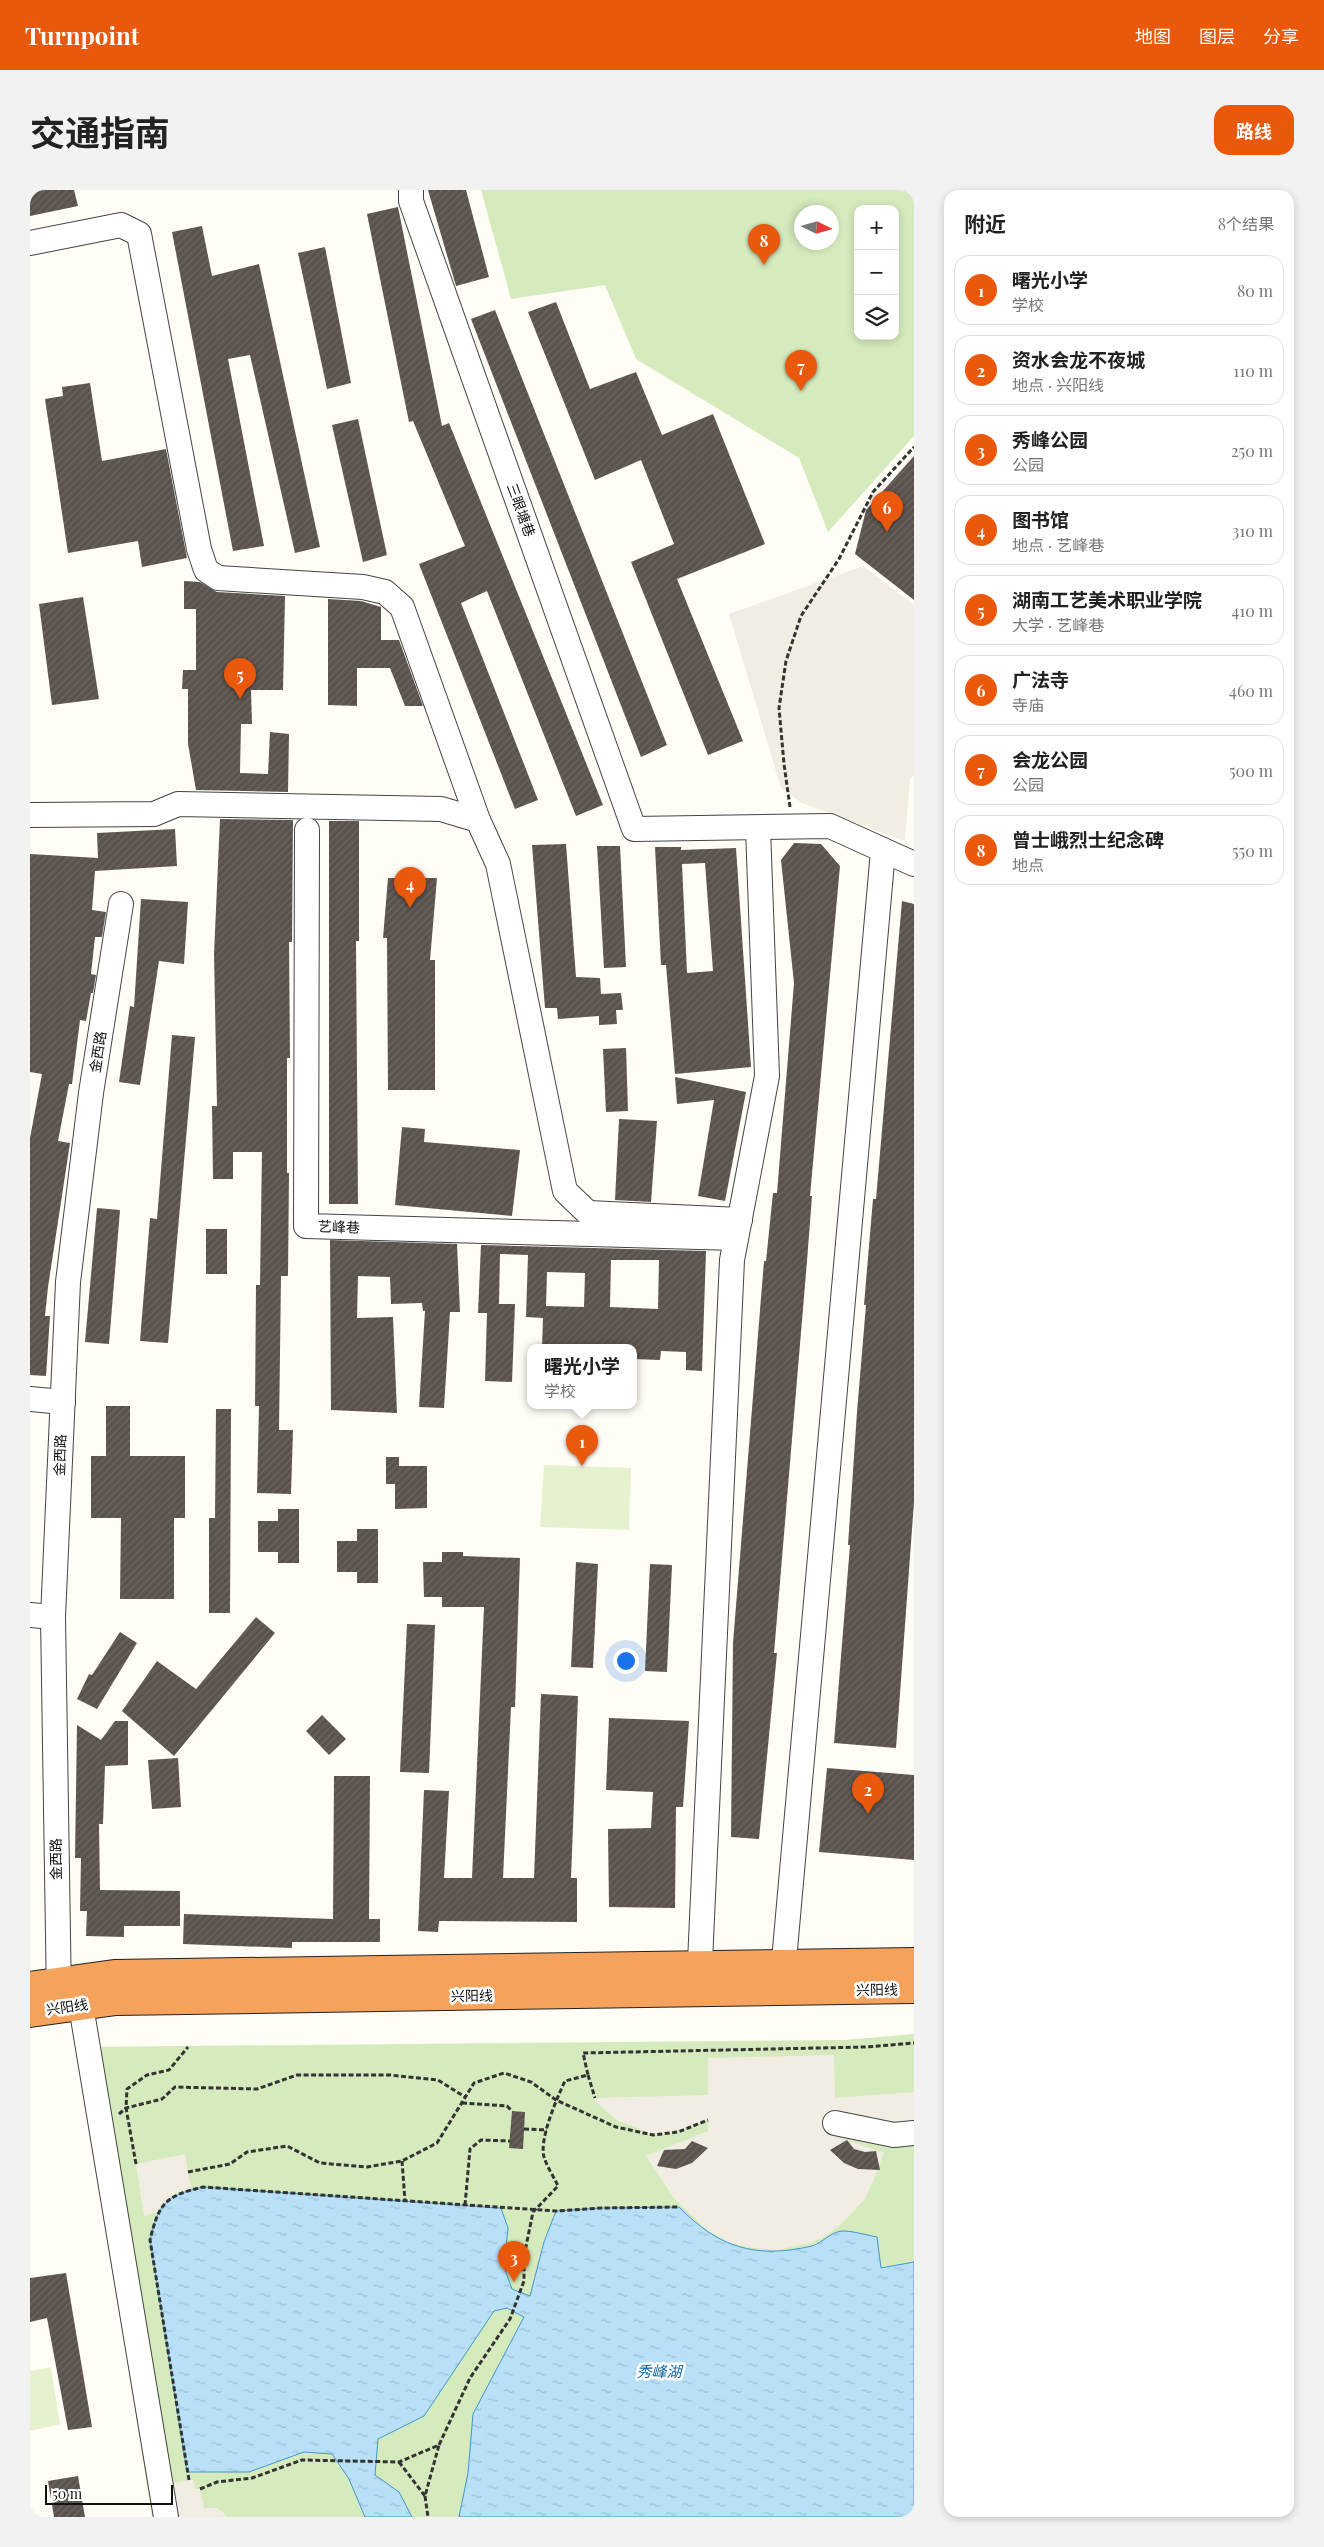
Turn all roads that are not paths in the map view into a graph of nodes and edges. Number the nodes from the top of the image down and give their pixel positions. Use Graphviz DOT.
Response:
graph roads {
  1 [pos="410,190"];
  2 [pos="30,243"];
  3 [pos="30,815"];
  4 [pos="478,820"];
  5 [pos="758,828"];
  6 [pos="307,830"];
  7 [pos="883,851"];
  8 [pos="914,864"];
  9 [pos="121,904"];
  10 [pos="738,1229"];
  11 [pos="30,1399"];
  12 [pos="62,1402"];
  13 [pos="30,1615"];
  14 [pos="53,1617"];
  15 [pos="914,1962"];
  16 [pos="783,1965"];
  17 [pos="699,1966"];
  18 [pos="58,1982"];
  19 [pos="30,1986"];
  20 [pos="914,1989"];
  21 [pos="781,1992"];
  22 [pos="699,1993"];
  23 [pos="71,2007"];
  24 [pos="30,2014"];
  25 [pos="835,2123"];
  26 [pos="914,2133"];
  27 [pos="166,2517"];
  1 -- 5 [label="street, 三眼塘巷"];
  2 -- 4 [label="street"];
  3 -- 4 [label="street"];
  4 -- 10 [label="street"];
  5 -- 7 [label="street"];
  5 -- 10 [label="street"];
  6 -- 10 [label="street, 艺峰巷"];
  7 -- 8 [label="street"];
  7 -- 16 [label="street"];
  9 -- 12 [label="street, 金西路"];
  10 -- 17 [label="street"];
  11 -- 12 [label="street"];
  12 -- 14 [label="street, 金西路"];
  13 -- 14 [label="street"];
  14 -- 18 [label="street, 金西路"];
  15 -- 16 [label="highway, 兴阳线"];
  16 -- 17 [label="highway, 兴阳线"];
  16 -- 21 [label="street"];
  17 -- 18 [label="highway, 兴阳线"];
  17 -- 22 [label="street"];
  18 -- 19 [label="highway, 兴阳线"];
  18 -- 23 [label="street, 金西路"];
  20 -- 21 [label="highway, 兴阳线"];
  21 -- 22 [label="highway, 兴阳线"];
  22 -- 23 [label="highway, 兴阳线"];
  23 -- 24 [label="highway, 兴阳线"];
  23 -- 27 [label="street, 金西路"];
  25 -- 26 [label="street"];
}
